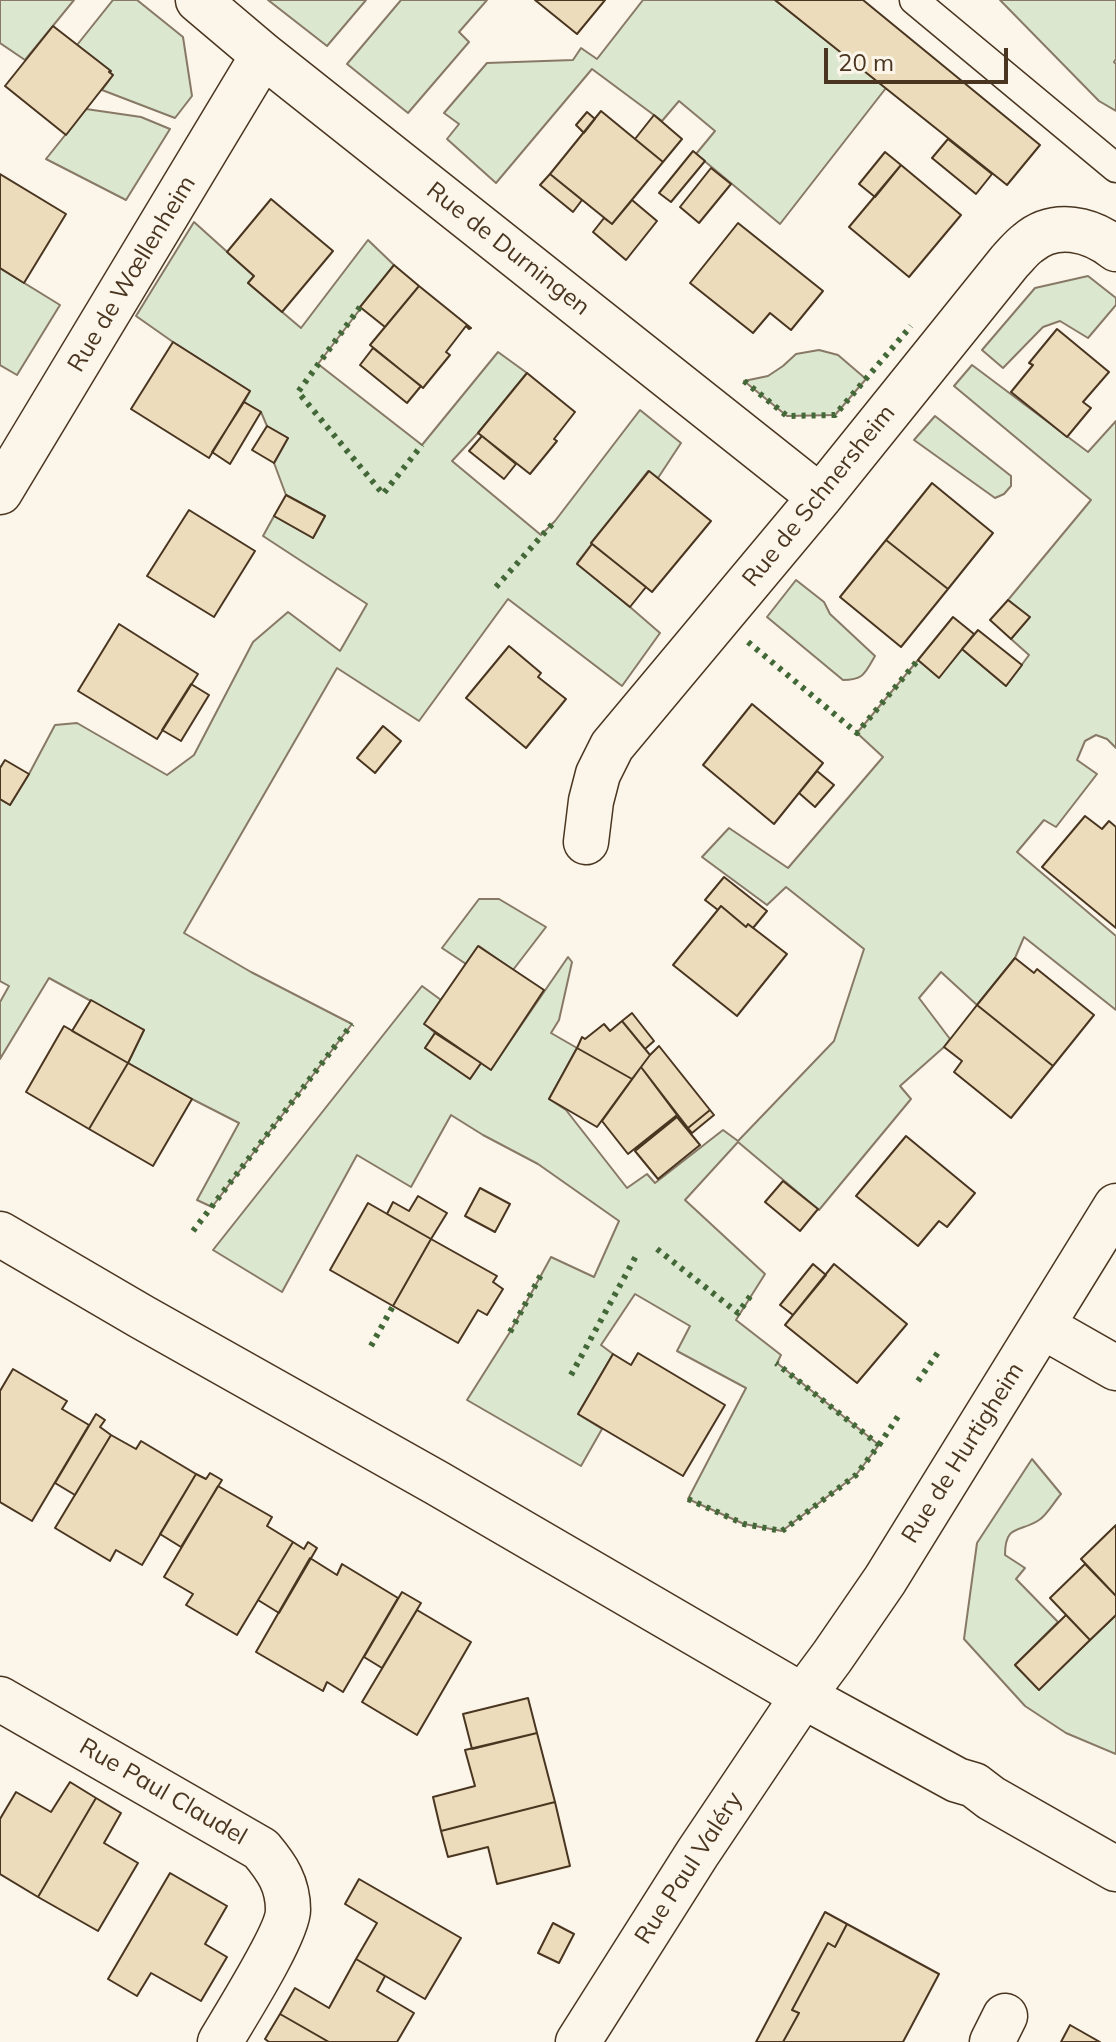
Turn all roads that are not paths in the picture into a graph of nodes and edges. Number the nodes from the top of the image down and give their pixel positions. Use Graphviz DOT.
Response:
graph roads {
  1 [pos="198,0"];
  2 [pos="933,5"];
  3 [pos="263,55"];
  4 [pos="1116,168"];
  5 [pos="1116,249"];
  6 [pos="0,492"];
  7 [pos="820,497"];
  8 [pos="586,842"];
  9 [pos="1116,1206"];
  10 [pos="0,1234"];
  11 [pos="1042,1326"];
  12 [pos="1116,1368"];
  13 [pos="803,1696"];
  14 [pos="0,1699"];
  15 [pos="1116,1869"];
  16 [pos="220,2042"];
  17 [pos="578,2042"];
  1 -- 3 [label="street, Rue de Durningen"];
  2 -- 4 [label="lane"];
  3 -- 6 [label="street, Rue de Wœllenheim"];
  3 -- 7 [label="street, Rue de Durningen"];
  5 -- 7 [label="street, Rue de Schnersheim"];
  7 -- 8 [label="street, Rue de Schnersheim"];
  9 -- 11 [label="street, Rue de Hurtigheim"];
  10 -- 13 [label="street"];
  11 -- 12 [label="street"];
  11 -- 13 [label="street, Rue de Hurtigheim"];
  13 -- 15 [label="street"];
  13 -- 17 [label="street, Rue Paul Valéry"];
  14 -- 16 [label="street, Rue Paul Claudel"];
}
